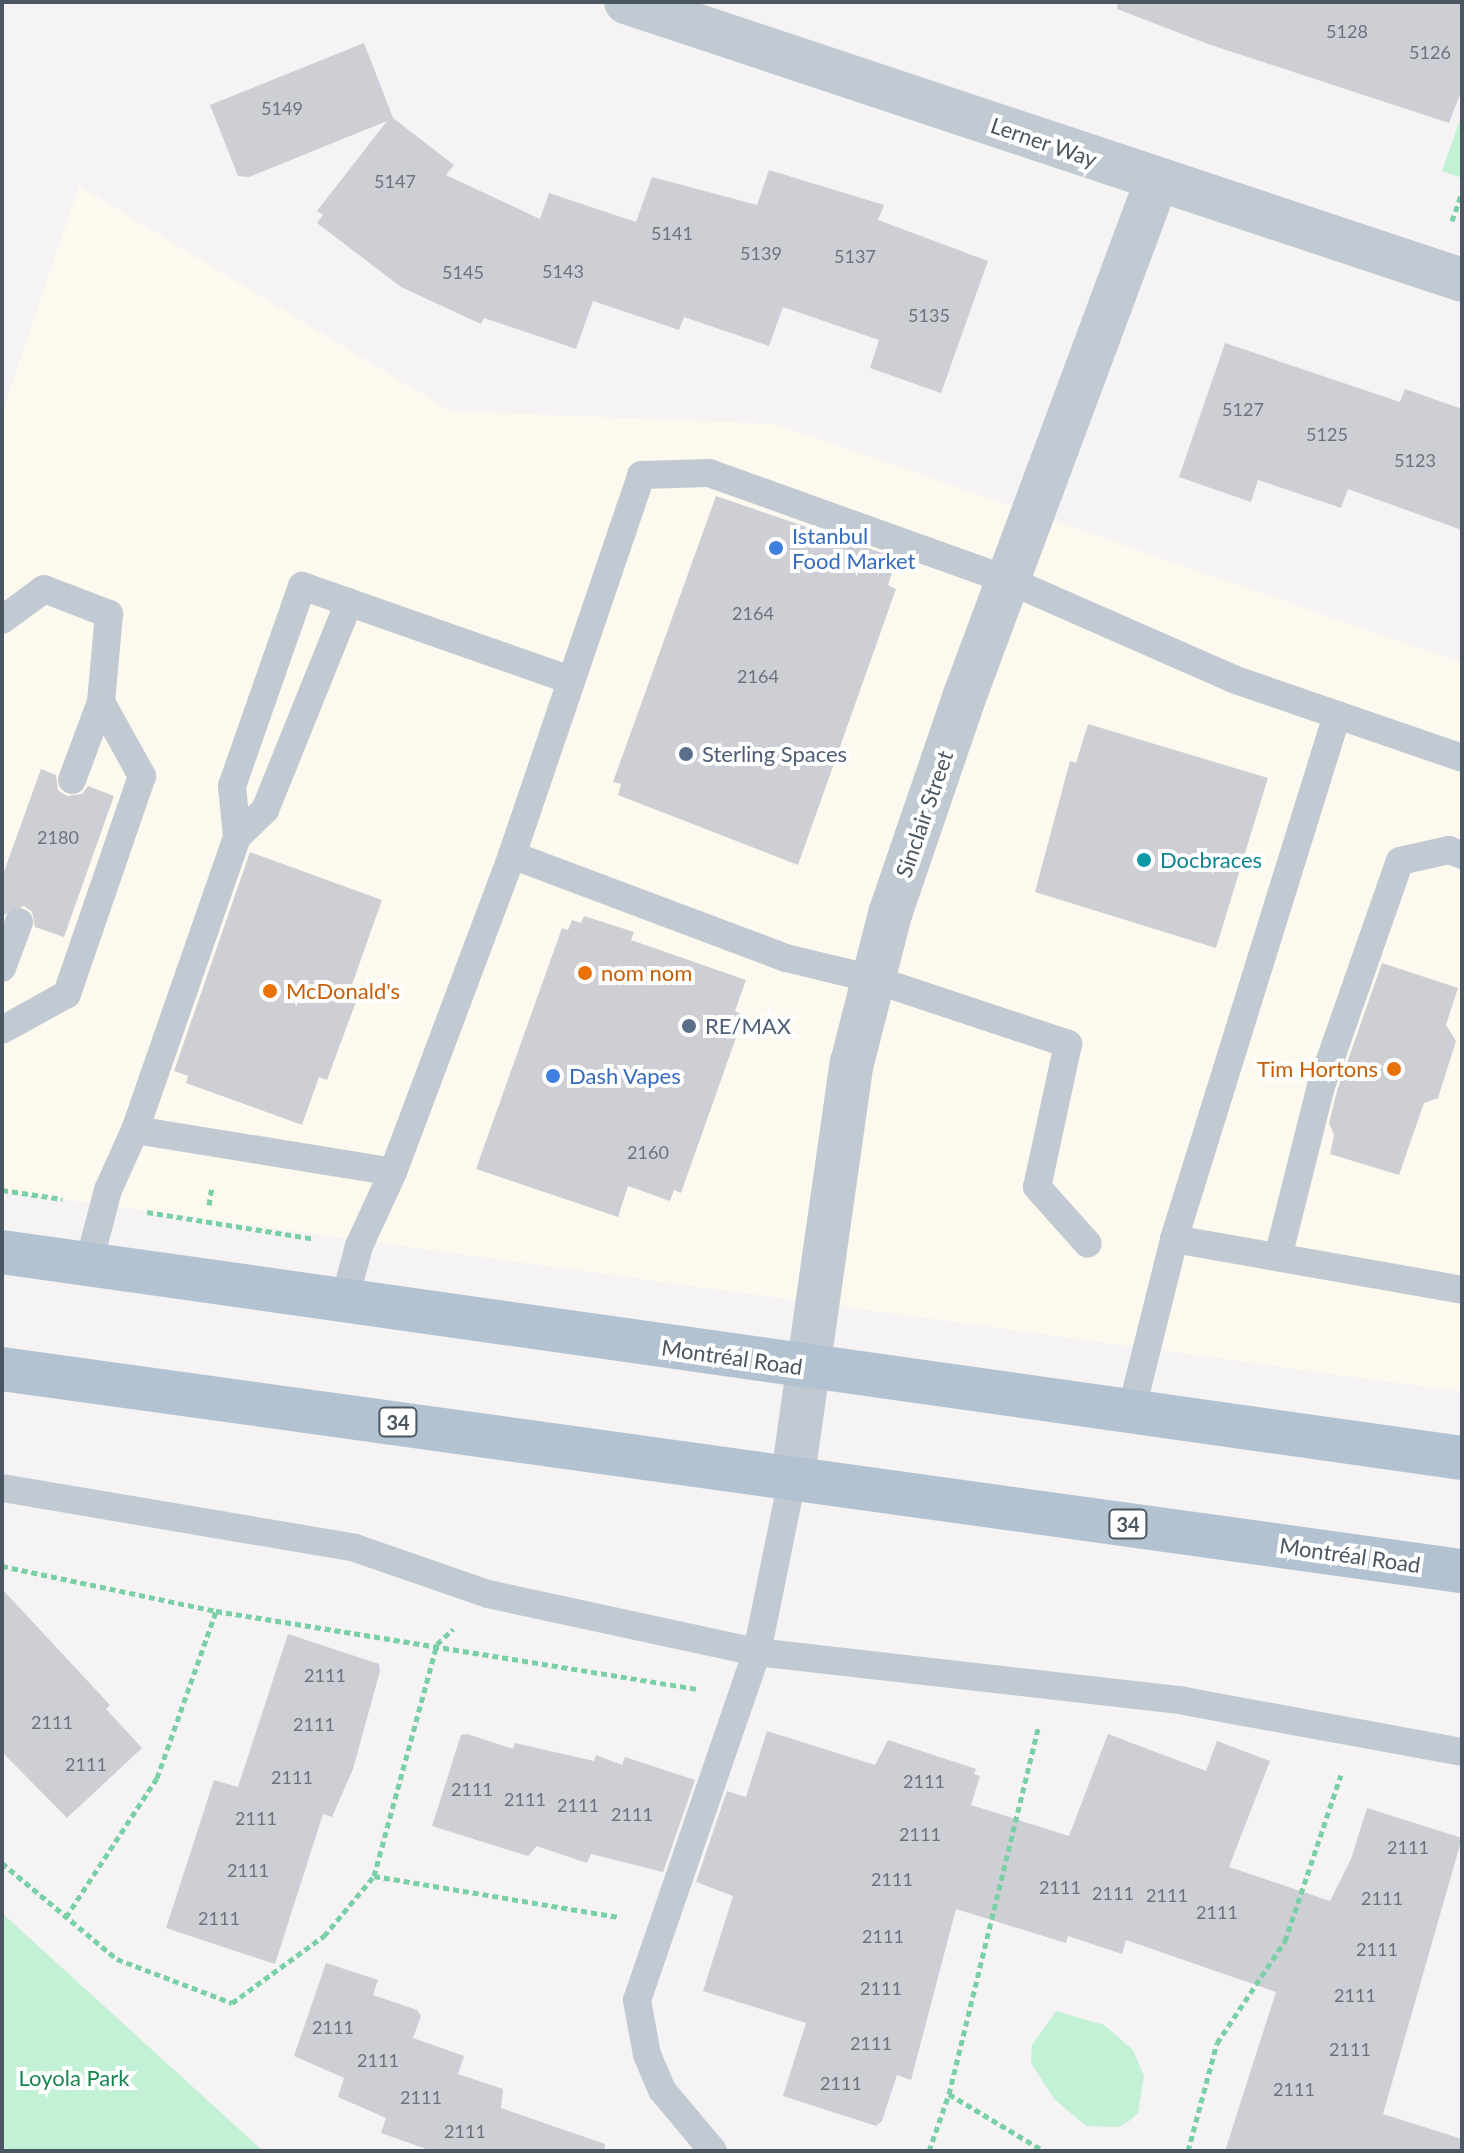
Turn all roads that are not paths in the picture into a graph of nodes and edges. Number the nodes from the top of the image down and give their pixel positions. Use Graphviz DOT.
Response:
graph roads {
  1 [pos="626,2"];
  2 [pos="1157,180"];
  3 [pos="1462,280"];
  4 [pos="1008,580"];
  5 [pos="349,602"];
  6 [pos="2,620"];
  7 [pos="571,680"];
  8 [pos="101,702"];
  9 [pos="1337,715"];
  10 [pos="1462,758"];
  11 [pos="72,780"];
  12 [pos="237,837"];
  13 [pos="512,855"];
  14 [pos="1462,855"];
  15 [pos="19,922"];
  16 [pos="2,968"];
  17 [pos="873,979"];
  18 [pos="2,1030"];
  19 [pos="135,1130"];
  20 [pos="393,1172"];
  21 [pos="1174,1239"];
  22 [pos="1088,1244"];
  23 [pos="2,1252"];
  24 [pos="1278,1257"];
  25 [pos="88,1266"];
  26 [pos="1462,1290"];
  27 [pos="344,1302"];
  28 [pos="805,1367"];
  29 [pos="2,1369"];
  30 [pos="1131,1412"];
  31 [pos="1462,1458"];
  32 [pos="793,1475"];
  33 [pos="2,1488"];
  34 [pos="1462,1571"];
  35 [pos="757,1652"];
  36 [pos="1462,1752"];
  37 [pos="713,2151"];
  1 -- 2 [label="street, Lerner Way"];
  2 -- 3 [label="street, Lerner Way"];
  2 -- 4 [label="street, Sinclair Street"];
  4 -- 7 [label="lane"];
  4 -- 9 [label="lane"];
  4 -- 17 [label="street, Sinclair Street"];
  5 -- 7 [label="lane"];
  5 -- 12 [label="lane"];
  5 -- 12 [label="lane"];
  6 -- 8 [label="lane"];
  7 -- 13 [label="lane"];
  8 -- 11 [label="lane"];
  8 -- 18 [label="lane"];
  9 -- 10 [label="lane"];
  9 -- 21 [label="lane"];
  12 -- 19 [label="lane"];
  13 -- 17 [label="lane"];
  13 -- 20 [label="lane"];
  14 -- 24 [label="lane"];
  15 -- 16 [label="lane"];
  17 -- 22 [label="lane"];
  17 -- 28 [label="street, Sinclair Street"];
  19 -- 20 [label="lane"];
  19 -- 25 [label="lane"];
  20 -- 27 [label="lane"];
  21 -- 24 [label="lane"];
  21 -- 30 [label="lane"];
  23 -- 25 [label="main road, Montréal Road"];
  24 -- 26 [label="lane"];
  25 -- 27 [label="main road, Montréal Road"];
  27 -- 28 [label="main road, Montréal Road"];
  28 -- 30 [label="main road, Montréal Road"];
  28 -- 32 [label="street, Sinclair Street"];
  29 -- 32 [label="main road, Montréal Road / 34"];
  30 -- 31 [label="main road, Montréal Road"];
  32 -- 34 [label="main road, Montréal Road / 34"];
  32 -- 35 [label="lane"];
  33 -- 35 [label="lane"];
  35 -- 36 [label="lane"];
  35 -- 37 [label="lane"];
}
